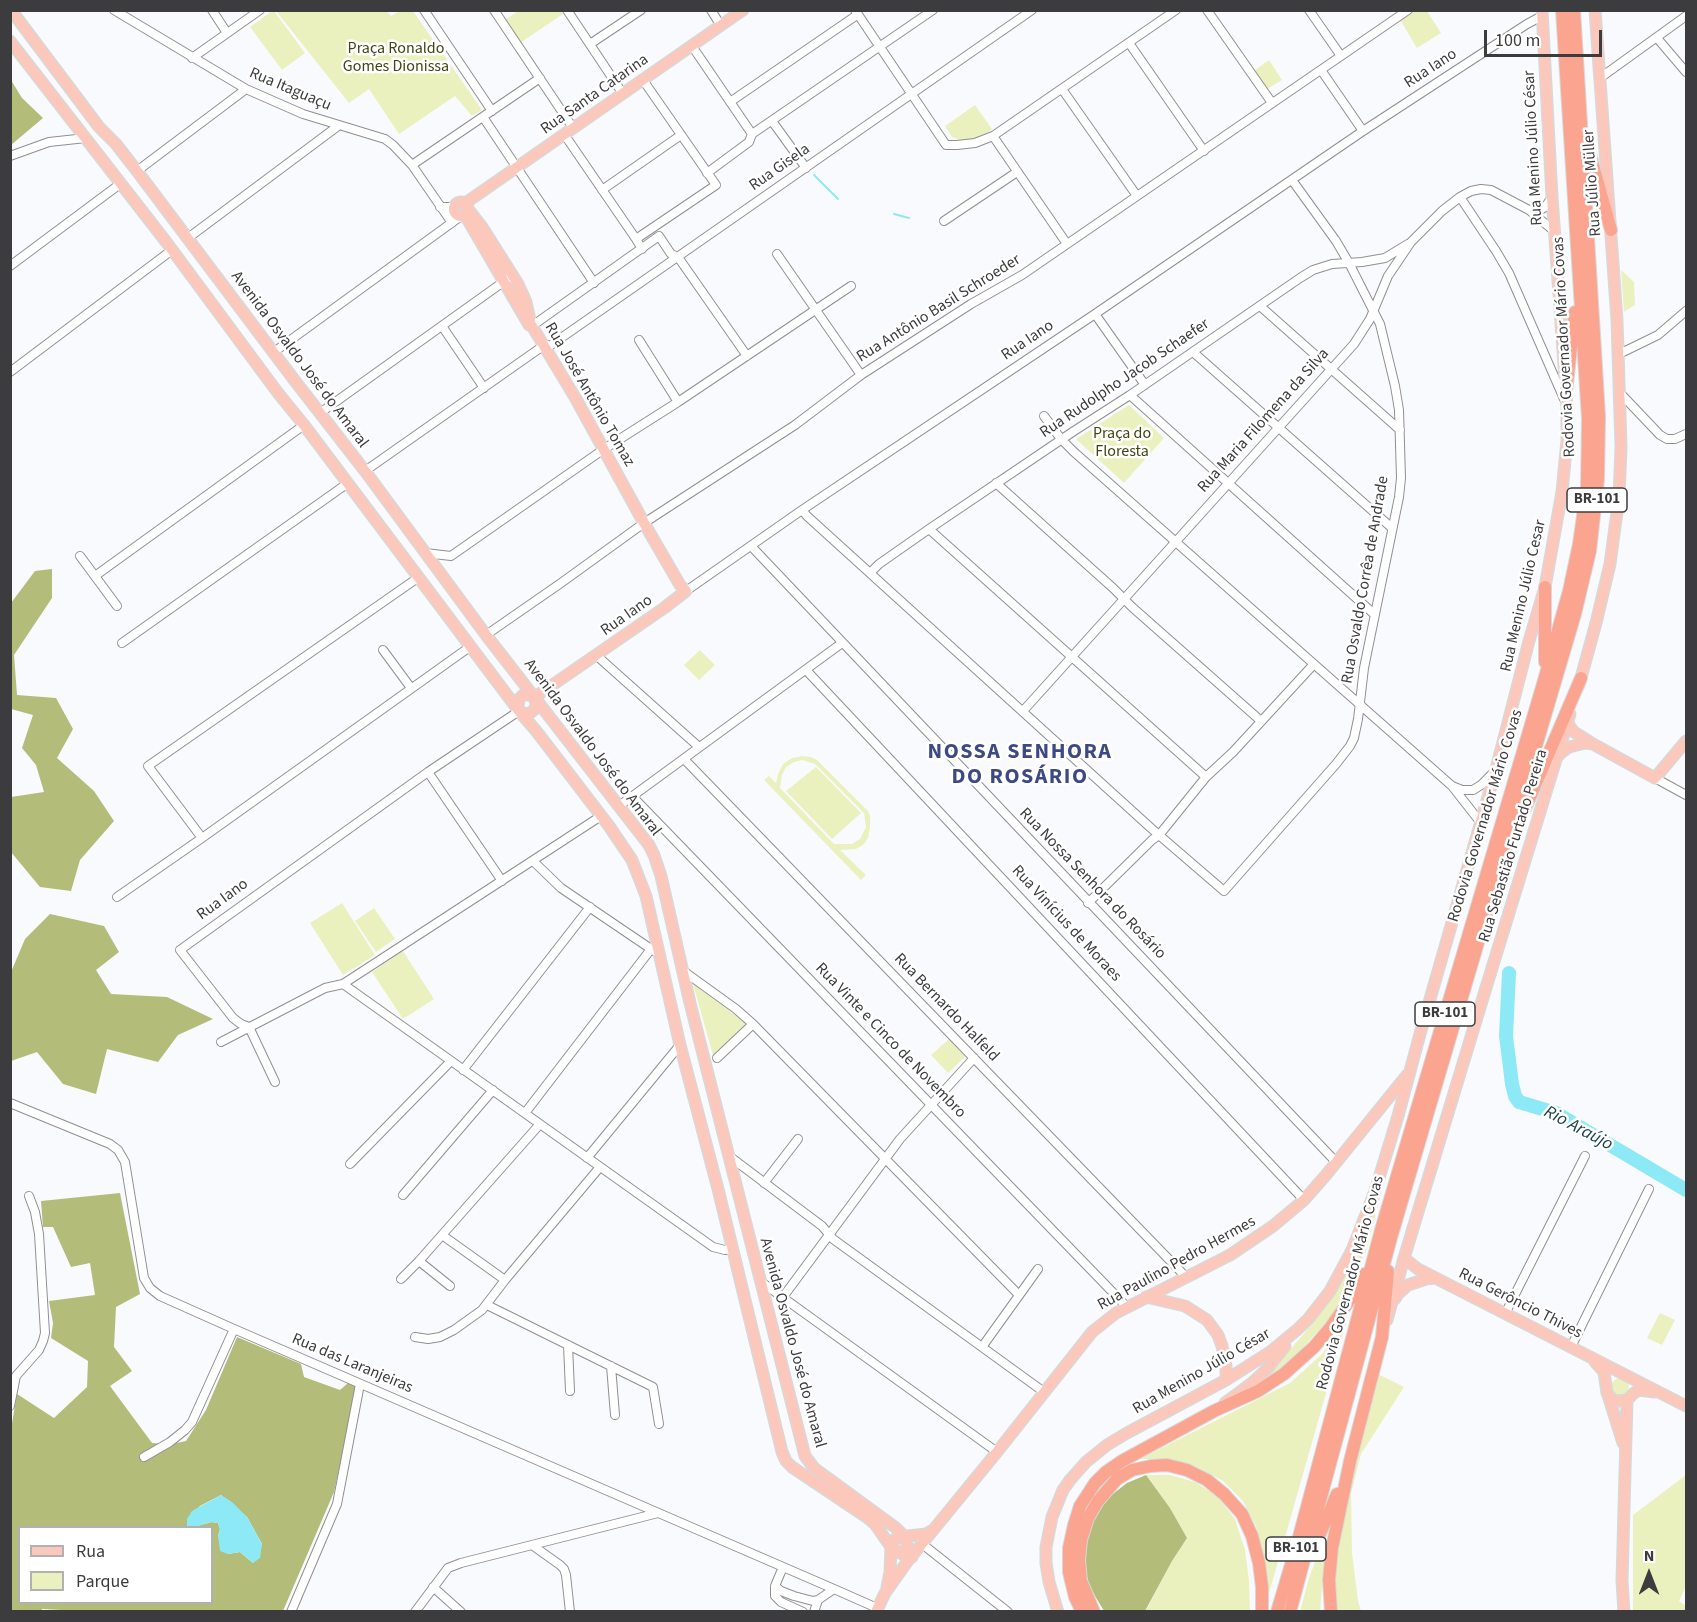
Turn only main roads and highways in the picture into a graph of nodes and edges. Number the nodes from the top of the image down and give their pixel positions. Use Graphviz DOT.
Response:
graph roads {
  1 [pos="11,10"];
  2 [pos="743,10"];
  3 [pos="1595,10"];
  4 [pos="1554,13"];
  5 [pos="10,41"];
  6 [pos="53,97"];
  7 [pos="1582,122"];
  8 [pos="99,127"];
  9 [pos="109,168"];
  10 [pos="152,191"];
  11 [pos="460,212"];
  12 [pos="1611,230"];
  13 [pos="1579,281"];
  14 [pos="1619,354"];
  15 [pos="295,381"];
  16 [pos="1566,392"];
  17 [pos="278,393"];
  18 [pos="1545,587"];
  19 [pos="686,591"];
  20 [pos="1581,678"];
  21 [pos="1543,684"];
  22 [pos="535,697"];
  23 [pos="519,711"];
  24 [pos="1568,722"];
  25 [pos="1686,741"];
  26 [pos="1593,744"];
  27 [pos="1557,758"];
  28 [pos="1496,769"];
  29 [pos="1501,866"];
  30 [pos="1410,1070"];
  31 [pos="1377,1113"];
  32 [pos="1398,1116"];
  33 [pos="736,1185"];
  34 [pos="718,1189"];
  35 [pos="1392,1234"];
  36 [pos="732,1249"];
  37 [pos="753,1253"];
  38 [pos="1375,1255"];
  39 [pos="1404,1258"];
  40 [pos="1418,1269"];
  41 [pos="1435,1278"];
  42 [pos="1397,1281"];
  43 [pos="1172,1284"];
  44 [pos="1146,1297"];
  45 [pos="1391,1304"];
  46 [pos="1185,1306"];
  47 [pos="1299,1329"];
  48 [pos="1382,1337"];
  49 [pos="1591,1358"];
  50 [pos="1626,1374"];
  51 [pos="1226,1380"];
  52 [pos="1607,1389"];
  53 [pos="1666,1395"];
  54 [pos="1630,1396"];
  55 [pos="1686,1406"];
  56 [pos="1214,1411"];
  57 [pos="1625,1449"];
  58 [pos="1350,1461"];
  59 [pos="931,1531"];
  60 [pos="904,1536"];
  61 [pos="891,1547"];
  62 [pos="912,1557"];
  63 [pos="885,1593"];
  64 [pos="1294,1598"];
  65 [pos="877,1610"];
  66 [pos="1058,1611"];
  67 [pos="1082,1611"];
  68 [pos="1094,1611"];
  69 [pos="1262,1611"];
  70 [pos="1277,1611"];
  71 [pos="1290,1611"];
  72 [pos="1331,1611"];
  73 [pos="1624,1611"];
  1 -- 8 [label="main road, Avenida Osvaldo José do Amaral"];
  2 -- 11 [label="main road, Rua Santa Catarina"];
  3 -- 12 [label="main road, Rua Júlio Müller"];
  4 -- 7 [label="highway, Rodovia Governador Mário Covas / BR-101"];
  4 -- 13 [label="highway, Rodovia Governador Mário Covas / BR-101"];
  4 -- 16 [label="main road, Rua Menino Júlio César"];
  5 -- 6 [label="main road, Avenida Osvaldo José do Amaral"];
  6 -- 8 [label="main road"];
  6 -- 9 [label="main road, Avenida Osvaldo José do Amaral"];
  7 -- 12 [label="highway"];
  7 -- 29 [label="highway, Rodovia Governador Mário Covas / BR-101"];
  8 -- 10 [label="main road, Avenida Osvaldo José do Amaral"];
  9 -- 10 [label="main road"];
  9 -- 17 [label="main road, Avenida Osvaldo José do Amaral"];
  10 -- 15 [label="main road, Avenida Osvaldo José do Amaral"];
  11 -- 19 [label="main road, Rua José Antônio Tomaz"];
  12 -- 14 [label="main road, Rua Júlio Müller"];
  13 -- 16 [label="highway"];
  13 -- 21 [label="highway, Rodovia Governador Mário Covas / BR-101"];
  14 -- 20 [label="main road, Rua Sebastião Furtado Pereira"];
  15 -- 17 [label="main road"];
  15 -- 22 [label="main road, Avenida Osvaldo José do Amaral"];
  16 -- 18 [label="main road, Rua Menino Júlio Cesar"];
  17 -- 23 [label="main road, Avenida Osvaldo José do Amaral"];
  18 -- 21 [label="highway"];
  18 -- 28 [label="main road, Rua Menino Júlio Cesar"];
  19 -- 22 [label="main road, Rua Iano"];
  20 -- 24 [label="main road, Rua Sebastião Furtado Pereira"];
  20 -- 29 [label="highway"];
  21 -- 38 [label="highway, Rodovia Governador Mário Covas / BR-101"];
  22 -- 23 [label="main road, Rua Iano"];
  22 -- 33 [label="main road, Avenida Osvaldo José do Amaral"];
  23 -- 34 [label="main road, Avenida Osvaldo José do Amaral"];
  24 -- 26 [label="main road"];
  24 -- 27 [label="main road, Rua Sebastião Furtado Pereira"];
  25 -- 26 [label="main road"];
  26 -- 27 [label="main road"];
  27 -- 39 [label="main road, Rua Sebastião Furtado Pereira"];
  28 -- 30 [label="main road, Rua Menino Júlio César"];
  29 -- 35 [label="highway, Rodovia Governador Mário Covas / BR-101"];
  30 -- 31 [label="main road, Rua Paulino Pedro Hermes"];
  30 -- 32 [label="main road, Rua Menino Júlio César"];
  31 -- 32 [label="main road"];
  31 -- 43 [label="main road, Rua Paulino Pedro Hermes"];
  32 -- 47 [label="main road, Rua Menino Júlio César"];
  33 -- 34 [label="main road"];
  33 -- 37 [label="main road, Avenida Osvaldo José do Amaral"];
  34 -- 36 [label="main road, Avenida Osvaldo José do Amaral"];
  35 -- 48 [label="highway"];
  35 -- 64 [label="highway, Rodovia Governador Mário Covas / BR-101"];
  36 -- 37 [label="main road"];
  36 -- 61 [label="main road, Avenida Osvaldo José do Amaral"];
  37 -- 60 [label="main road, Avenida Osvaldo José do Amaral"];
  38 -- 56 [label="highway"];
  38 -- 70 [label="highway, Rodovia Governador Mário Covas / BR-101"];
  39 -- 40 [label="main road, Rua Gerôncio Thives"];
  39 -- 42 [label="main road, Rua Sebastião Furtado Pereira"];
  40 -- 41 [label="main road, Rua Gerôncio Thives"];
  40 -- 42 [label="main road"];
  41 -- 45 [label="main road, Rua Gerôncio Thives"];
  41 -- 49 [label="main road, Rua Gerôncio Thives"];
  42 -- 45 [label="main road, Rua Sebastião Furtado Pereira"];
  43 -- 44 [label="main road, Rua Paulino Pedro Hermes"];
  43 -- 46 [label="main road"];
  44 -- 46 [label="main road"];
  44 -- 59 [label="main road, Rua Paulino Pedro Hermes"];
  45 -- 48 [label="main road, Rua Sebastião Furtado Pereira"];
  46 -- 51 [label="main road"];
  47 -- 51 [label="main road, Rua Menino Júlio César"];
  47 -- 56 [label="main road"];
  48 -- 58 [label="highway"];
  49 -- 50 [label="main road, Rua Gerôncio Thives"];
  49 -- 52 [label="main road"];
  50 -- 52 [label="main road"];
  50 -- 53 [label="main road, Rua Gerôncio Thives"];
  50 -- 54 [label="main road"];
  51 -- 66 [label="main road, Rua Menino Júlio César"];
  52 -- 54 [label="main road"];
  52 -- 57 [label="main road"];
  53 -- 54 [label="main road"];
  53 -- 55 [label="main road"];
  54 -- 57 [label="main road"];
  56 -- 67 [label="highway"];
  57 -- 73 [label="main road"];
  58 -- 64 [label="highway"];
  58 -- 72 [label="highway"];
  59 -- 60 [label="main road"];
  59 -- 62 [label="main road, Rua Paulino Pedro Hermes"];
  60 -- 61 [label="main road"];
  60 -- 62 [label="main road, Avenida Osvaldo José do Amaral"];
  61 -- 62 [label="main road, Avenida Osvaldo José do Amaral"];
  61 -- 63 [label="main road"];
  62 -- 63 [label="main road, Rua Paulino Pedro Hermes"];
  63 -- 65 [label="main road"];
  64 -- 71 [label="highway, Rodovia Governador Mário Covas / BR-101"];
  68 -- 69 [label="highway"];
}
